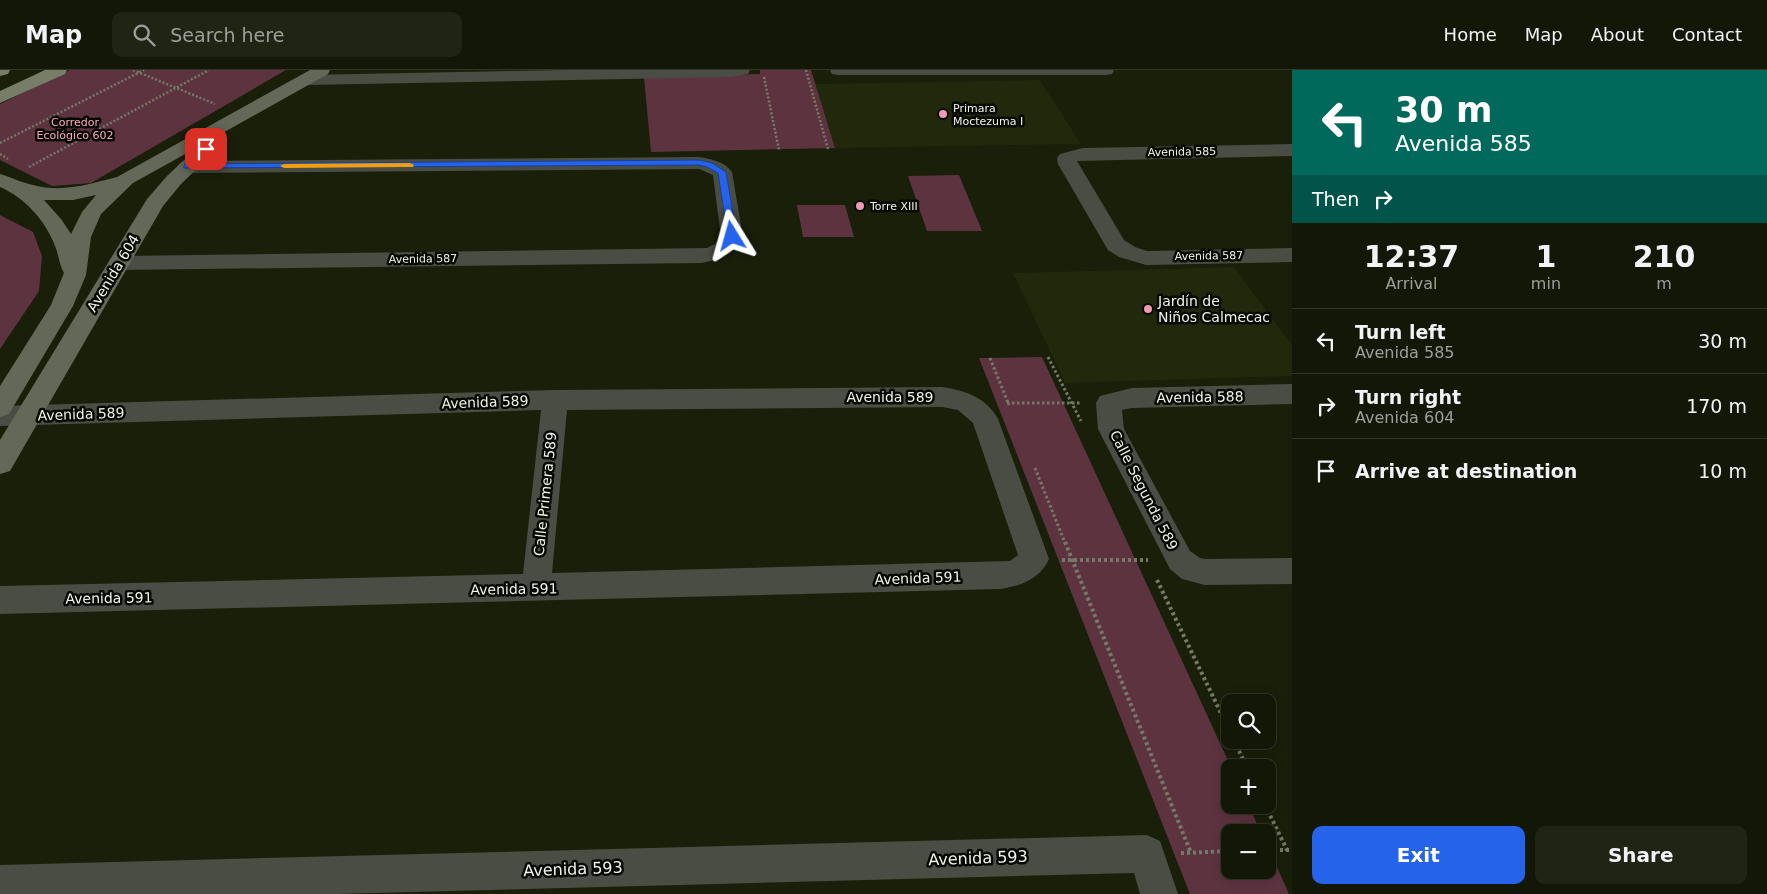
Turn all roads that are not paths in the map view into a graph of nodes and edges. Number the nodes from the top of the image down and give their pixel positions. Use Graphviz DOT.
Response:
graph roads {
  1 [pos="59,70"];
  2 [pos="322,70"];
  3 [pos="742,70"];
  4 [pos="838,70"];
  5 [pos="1106,70"];
  6 [pos="306,80"];
  7 [pos="0,98"];
  8 [pos="257,108"];
  9 [pos="1292,150"];
  10 [pos="187,167"];
  11 [pos="22,179"];
  12 [pos="126,179"];
  13 [pos="0,180"];
  14 [pos="1127,252"];
  15 [pos="1292,255"];
  16 [pos="119,263"];
  17 [pos="75,275"];
  18 [pos="1292,394"];
  19 [pos="555,400"];
  20 [pos="1109,403"];
  21 [pos="0,407"];
  22 [pos="0,416"];
  23 [pos="27,416"];
  24 [pos="0,463"];
  25 [pos="1030,564"];
  26 [pos="1292,571"];
  27 [pos="536,588"];
  28 [pos="0,600"];
  29 [pos="526,882"];
  30 [pos="0,884"];
  31 [pos="1160,894"];
  1 -- 7 [label="main road"];
  2 -- 6 [label="street, Avenida 604"];
  3 -- 6 [label="street"];
  4 -- 5 [label="street"];
  6 -- 8 [label="street, Avenida 604"];
  8 -- 10 [label="street, Avenida 604"];
  8 -- 12 [label="street, Avenida 604"];
  9 -- 14 [label="street, Avenida 585"];
  10 -- 12 [label="street"];
  10 -- 16 [label="street, Avenida 604"];
  10 -- 16 [label="street, Avenida 587"];
  11 -- 12 [label="street, Avenida 604"];
  11 -- 13 [label="street, Avenida 604"];
  11 -- 17 [label="street, Avenida 604"];
  12 -- 17 [label="street, Avenida 604"];
  14 -- 15 [label="street, Avenida 587"];
  16 -- 23 [label="street, Avenida 604"];
  17 -- 21 [label="street, Avenida 604"];
  18 -- 20 [label="street, Avenida 588"];
  19 -- 23 [label="street, Avenida 589"];
  19 -- 25 [label="street, Avenida 589"];
  19 -- 27 [label="street, Calle Primera 589"];
  20 -- 26 [label="street, Calle Segunda 589"];
  22 -- 23 [label="street, Avenida 589"];
  23 -- 24 [label="street, Avenida 604"];
  25 -- 27 [label="street, Avenida 591"];
  27 -- 28 [label="street, Avenida 591"];
  29 -- 30 [label="street, Avenida 593"];
  29 -- 31 [label="street, Avenida 593"];
}
